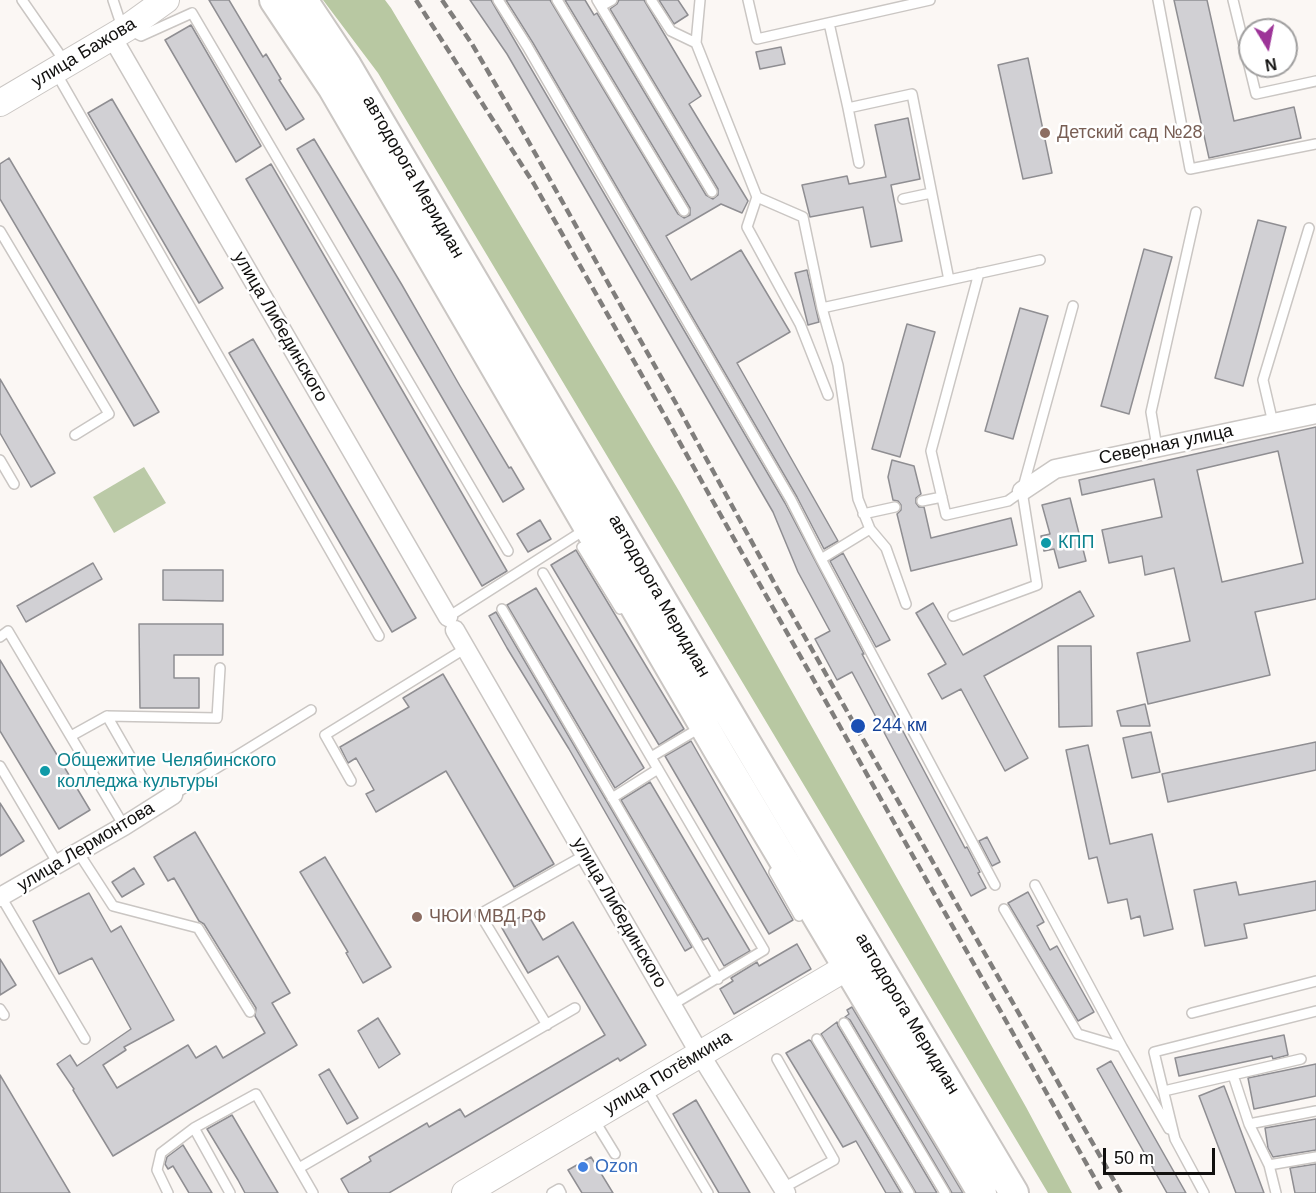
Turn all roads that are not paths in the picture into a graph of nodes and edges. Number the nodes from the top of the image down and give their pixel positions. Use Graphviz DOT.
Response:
graph roads {
  1 [pos="22,0"];
  2 [pos="113,0"];
  3 [pos="166,0"];
  4 [pos="274,0"];
  5 [pos="303,0"];
  6 [pos="498,0"];
  7 [pos="557,0"];
  8 [pos="612,0"];
  9 [pos="651,0"];
  10 [pos="700,0"];
  11 [pos="748,0"];
  12 [pos="930,0"];
  13 [pos="1158,0"];
  14 [pos="1233,0"];
  15 [pos="599,3"];
  16 [pos="829,23"];
  17 [pos="122,25"];
  18 [pos="696,43"];
  19 [pos="61,67"];
  20 [pos="1316,81"];
  21 [pos="0,103"];
  22 [pos="848,108"];
  23 [pos="1316,144"];
  24 [pos="860,163"];
  25 [pos="712,192"];
  26 [pos="931,193"];
  27 [pos="757,197"];
  28 [pos="903,199"];
  29 [pos="684,211"];
  30 [pos="1196,212"];
  31 [pos="1309,228"];
  32 [pos="0,231"];
  33 [pos="1040,260"];
  34 [pos="979,273"];
  35 [pos="949,280"];
  36 [pos="1073,306"];
  37 [pos="822,308"];
  38 [pos="828,395"];
  39 [pos="1316,414"];
  40 [pos="1273,423"];
  41 [pos="75,435"];
  42 [pos="1157,447"];
  43 [pos="0,460"];
  44 [pos="14,484"];
  45 [pos="1022,492"];
  46 [pos="942,497"];
  47 [pos="922,501"];
  48 [pos="895,507"];
  49 [pos="863,514"];
  50 [pos="870,529"];
  51 [pos="585,537"];
  52 [pos="508,551"];
  53 [pos="820,559"];
  54 [pos="543,573"];
  55 [pos="906,604"];
  56 [pos="502,609"];
  57 [pos="953,616"];
  58 [pos="625,619"];
  59 [pos="451,624"];
  60 [pos="379,636"];
  61 [pos="0,637"];
  62 [pos="466,648"];
  63 [pos="220,668"];
  64 [pos="311,710"];
  65 [pos="107,716"];
  66 [pos="687,721"];
  67 [pos="693,732"];
  68 [pos="71,736"];
  69 [pos="699,742"];
  70 [pos="651,757"];
  71 [pos="0,766"];
  72 [pos="658,769"];
  73 [pos="142,777"];
  74 [pos="351,781"];
  75 [pos="173,795"];
  76 [pos="612,798"];
  77 [pos="124,826"];
  78 [pos="78,852"];
  79 [pos="585,855"];
  80 [pos="58,864"];
  81 [pos="770,864"];
  82 [pos="995,885"];
  83 [pos="1035,885"];
  84 [pos="0,896"];
  85 [pos="1004,909"];
  86 [pos="799,916"];
  87 [pos="859,960"];
  88 [pos="718,979"];
  89 [pos="1316,981"];
  90 [pos="672,1005"];
  91 [pos="575,1008"];
  92 [pos="1316,1011"];
  93 [pos="250,1012"];
  94 [pos="1192,1013"];
  95 [pos="844,1023"];
  96 [pos="547,1025"];
  97 [pos="85,1039"];
  98 [pos="817,1039"];
  99 [pos="1122,1047"];
  100 [pos="700,1054"];
  101 [pos="777,1059"];
  102 [pos="1301,1059"];
  103 [pos="1233,1075"];
  104 [pos="645,1086"];
  105 [pos="1164,1091"];
  106 [pos="1316,1111"];
  107 [pos="593,1117"];
  108 [pos="1249,1124"];
  109 [pos="194,1128"];
  110 [pos="1175,1139"];
  111 [pos="615,1154"];
  112 [pos="1316,1157"];
  113 [pos="1269,1166"];
  114 [pos="298,1168"];
  115 [pos="477,1190"];
  116 [pos="784,1190"];
  117 [pos="168,1193"];
  118 [pos="230,1193"];
  119 [pos="313,1193"];
  120 [pos="552,1193"];
  121 [pos="561,1193"];
  122 [pos="708,1193"];
  123 [pos="909,1193"];
  124 [pos="945,1193"];
  125 [pos="982,1193"];
  126 [pos="1014,1193"];
  127 [pos="1204,1193"];
  128 [pos="1276,1193"];
  1 -- 19 [label="lane"];
  2 -- 17 [label="lane"];
  3 -- 17 [label="street, улица Бажова"];
  4 -- 51 [label="main road, автодорога Меридиан"];
  5 -- 87 [label="main road, автодорога Меридиан"];
  6 -- 53 [label="lane"];
  7 -- 29 [label="lane"];
  8 -- 15 [label="lane"];
  9 -- 18 [label="lane"];
  10 -- 18 [label="lane"];
  11 -- 16 [label="lane"];
  12 -- 16 [label="lane"];
  13 -- 23 [label="lane"];
  14 -- 20 [label="lane"];
  15 -- 25 [label="lane"];
  16 -- 22 [label="lane"];
  17 -- 19 [label="street, улица Бажова"];
  17 -- 52 [label="lane"];
  17 -- 59 [label="street, улица Либединского"];
  18 -- 27 [label="lane"];
  19 -- 21 [label="street, улица Бажова"];
  19 -- 60 [label="lane"];
  22 -- 24 [label="lane"];
  22 -- 26 [label="lane"];
  26 -- 28 [label="lane"];
  26 -- 35 [label="lane"];
  27 -- 37 [label="lane"];
  27 -- 38 [label="lane"];
  30 -- 42 [label="lane"];
  31 -- 40 [label="lane"];
  32 -- 41 [label="lane"];
  33 -- 34 [label="lane"];
  34 -- 35 [label="lane"];
  34 -- 46 [label="lane"];
  35 -- 37 [label="lane"];
  36 -- 45 [label="lane"];
  37 -- 49 [label="lane"];
  39 -- 40 [label="street, Северная улица"];
  40 -- 42 [label="street, Северная улица"];
  42 -- 45 [label="street, Северная улица"];
  43 -- 44 [label="lane"];
  45 -- 46 [label="lane"];
  45 -- 57 [label="lane"];
  46 -- 47 [label="lane"];
  48 -- 49 [label="lane"];
  49 -- 50 [label="lane"];
  50 -- 53 [label="lane"];
  50 -- 55 [label="lane"];
  51 -- 58 [label="lane"];
  51 -- 59 [label="lane"];
  51 -- 87 [label="main road, автодорога Меридиан"];
  53 -- 82 [label="lane"];
  54 -- 70 [label="lane"];
  56 -- 76 [label="lane"];
  59 -- 62 [label="street, улица Либединского"];
  61 -- 68 [label="lane"];
  62 -- 74 [label="lane"];
  62 -- 79 [label="street, улица Либединского"];
  63 -- 65 [label="lane"];
  64 -- 75 [label="lane"];
  65 -- 68 [label="lane"];
  65 -- 73 [label="lane"];
  66 -- 67 [label="lane"];
  67 -- 69 [label="lane"];
  67 -- 70 [label="lane"];
  68 -- 77 [label="lane"];
  70 -- 72 [label="lane"];
  71 -- 80 [label="lane"];
  72 -- 76 [label="lane"];
  72 -- 88 [label="lane"];
  75 -- 77 [label="street, улица Лермонтова"];
  76 -- 88 [label="lane"];
  77 -- 78 [label="street, улица Лермонтова"];
  78 -- 80 [label="street, улица Лермонтова"];
  78 -- 93 [label="lane"];
  79 -- 90 [label="street, улица Либединского"];
  79 -- 96 [label="lane"];
  80 -- 84 [label="street, улица Лермонтова"];
  81 -- 86 [label="lane"];
  83 -- 99 [label="lane"];
  84 -- 97 [label="lane"];
  85 -- 99 [label="lane"];
  87 -- 100 [label="street, улица Потёмкина"];
  87 -- 125 [label="main road, автодорога Меридиан"];
  87 -- 126 [label="main road, автодорога Меридиан"];
  88 -- 90 [label="lane"];
  89 -- 94 [label="lane"];
  90 -- 100 [label="street, улица Либединского"];
  91 -- 96 [label="lane"];
  92 -- 105 [label="lane"];
  95 -- 124 [label="lane"];
  96 -- 114 [label="lane"];
  98 -- 123 [label="lane"];
  99 -- 110 [label="lane"];
  100 -- 104 [label="street, улица Потёмкина"];
  100 -- 116 [label="street, улица Либединского"];
  101 -- 116 [label="lane"];
  102 -- 103 [label="lane"];
  103 -- 105 [label="lane"];
  103 -- 108 [label="lane"];
  104 -- 107 [label="street, улица Потёмкина"];
  104 -- 122 [label="lane"];
  105 -- 110 [label="lane"];
  106 -- 108 [label="lane"];
  107 -- 111 [label="lane"];
  107 -- 115 [label="street, улица Потёмкина"];
  108 -- 113 [label="lane"];
  109 -- 114 [label="lane"];
  109 -- 117 [label="lane"];
  109 -- 118 [label="lane"];
  110 -- 127 [label="lane"];
  112 -- 113 [label="lane"];
  113 -- 128 [label="lane"];
  114 -- 119 [label="lane"];
  120 -- 121 [label="lane"];
}
